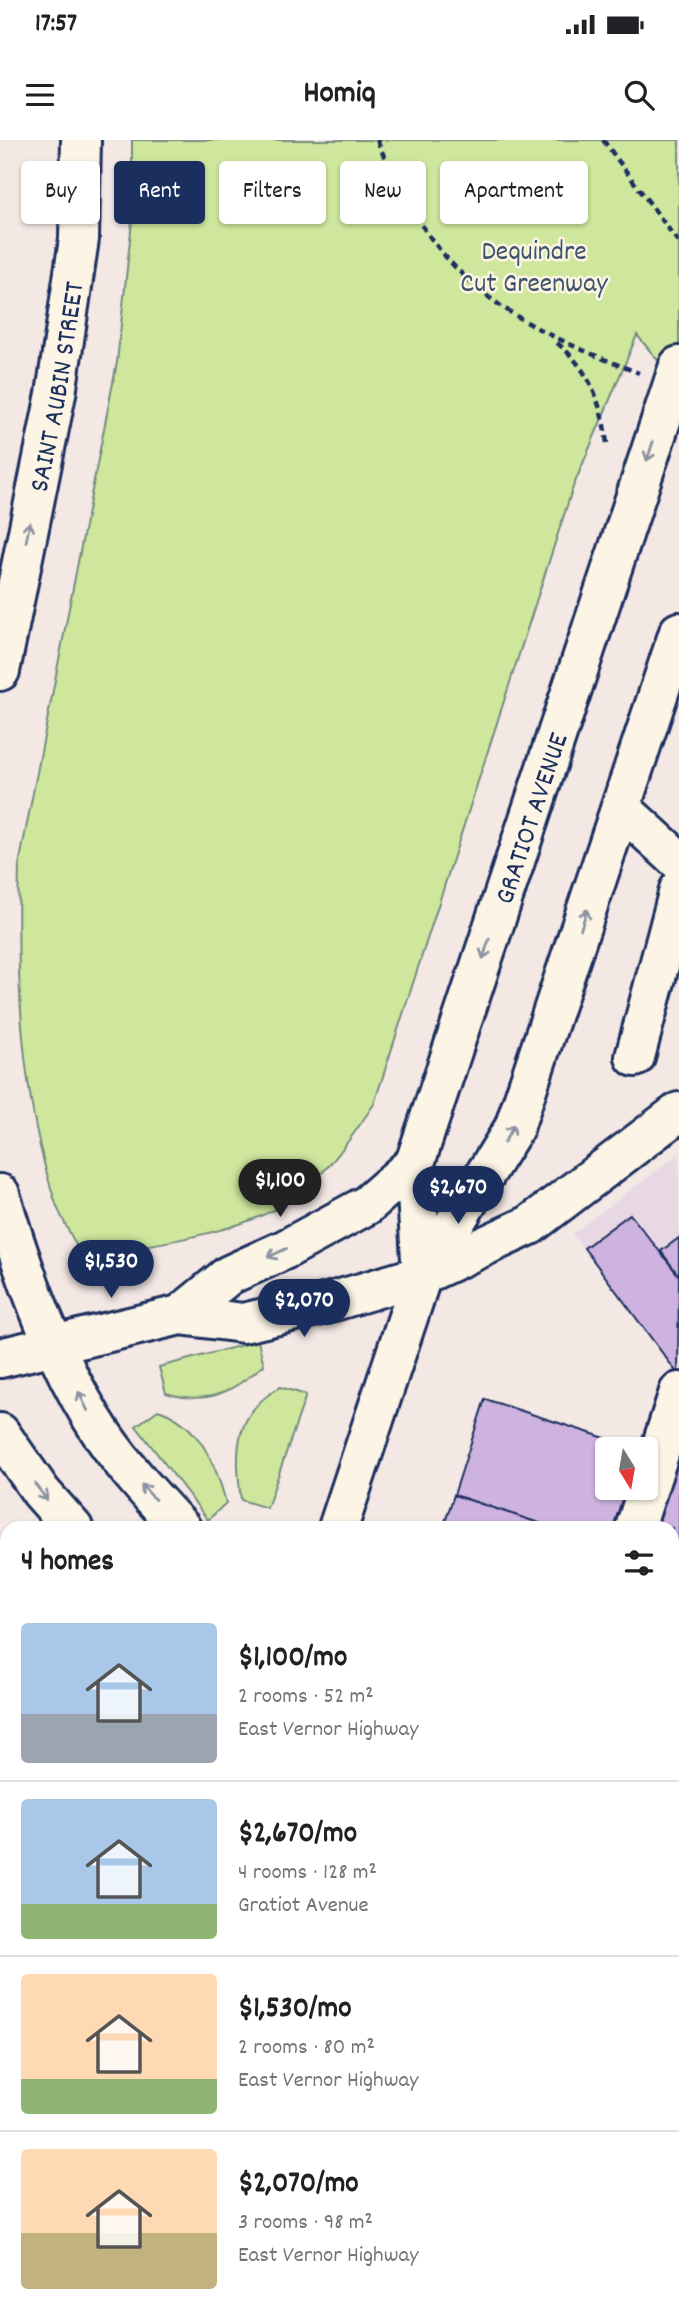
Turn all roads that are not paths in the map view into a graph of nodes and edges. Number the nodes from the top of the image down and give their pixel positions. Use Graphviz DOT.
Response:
graph roads {
  1 [pos="81,140"];
  2 [pos="676,376"];
  3 [pos="679,632"];
  4 [pos="0,671"];
  5 [pos="621,807"];
  6 [pos="679,861"];
  7 [pos="679,890"];
  8 [pos="635,1057"];
  9 [pos="679,1112"];
  10 [pos="415,1163"];
  11 [pos="0,1194"];
  12 [pos="422,1276"];
  13 [pos="180,1315"];
  14 [pos="56,1343"];
  15 [pos="0,1357"];
  16 [pos="679,1392"];
  17 [pos="0,1433"];
  18 [pos="65,1521"];
  19 [pos="175,1521"];
  20 [pos="340,1521"];
  21 [pos="637,1521"];
  4 -- 1 [label="main road, SAINT AUBIN STREET, one-way"];
  2 -- 10 [label="main road, GRATIOT AVENUE, one-way"];
  3 -- 5 [label="main road, GRATIOT AVENUE"];
  5 -- 6 [label="main road"];
  12 -- 5 [label="main road, GRATIOT AVENUE, one-way"];
  7 -- 8 [label="main road"];
  9 -- 12 [label="main road"];
  10 -- 12 [label="main road, GRATIOT AVENUE"];
  10 -- 13 [label="main road, one-way"];
  11 -- 14 [label="main road"];
  12 -- 13 [label="main road"];
  12 -- 20 [label="main road, GRATIOT AVENUE"];
  13 -- 14 [label="main road"];
  14 -- 15 [label="main road"];
  19 -- 14 [label="main road, one-way"];
  16 -- 21 [label="main road"];
  17 -- 18 [label="main road, one-way"];
}
